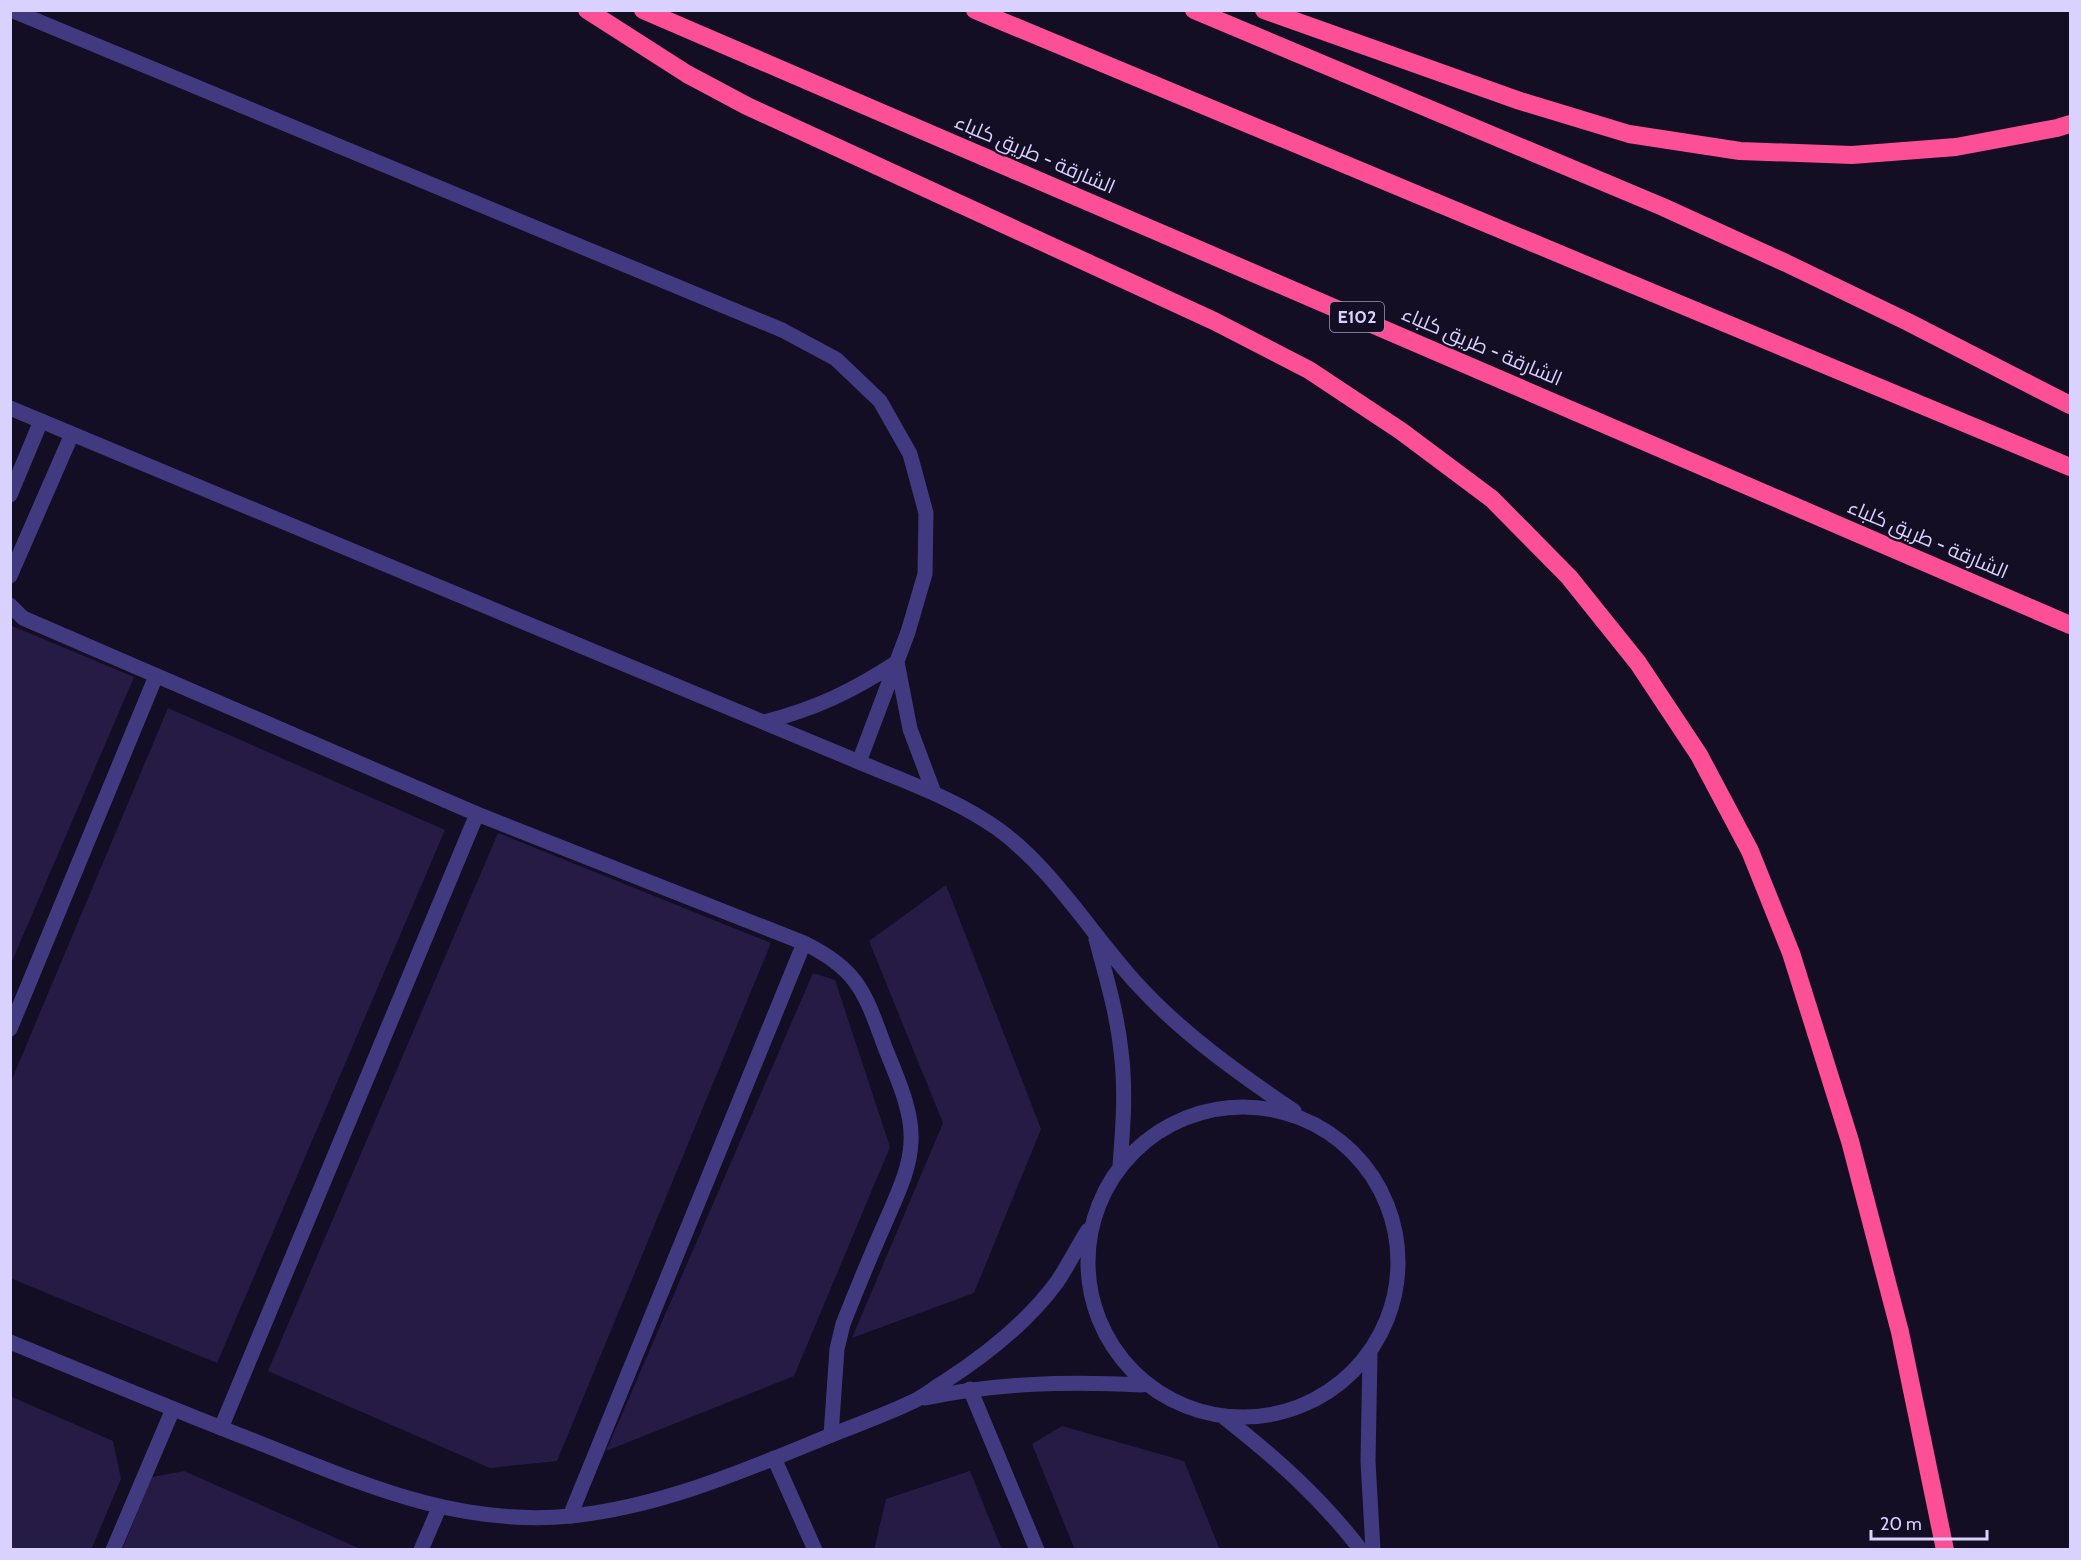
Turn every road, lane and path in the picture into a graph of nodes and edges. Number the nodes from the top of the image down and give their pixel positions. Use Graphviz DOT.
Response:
graph roads {
  1 [pos="11,10"];
  2 [pos="587,10"];
  3 [pos="643,10"];
  4 [pos="975,10"];
  5 [pos="1194,10"];
  6 [pos="1264,10"];
  7 [pos="2070,124"];
  8 [pos="2070,405"];
  9 [pos="10,408"];
  10 [pos="41,421"];
  11 [pos="72,434"];
  12 [pos="2070,467"];
  13 [pos="10,495"];
  14 [pos="10,576"];
  15 [pos="10,605"];
  16 [pos="2070,625"];
  17 [pos="897,662"];
  18 [pos="156,676"];
  19 [pos="764,722"];
  20 [pos="859,762"];
  21 [pos="934,793"];
  22 [pos="477,814"];
  23 [pos="1095,936"];
  24 [pos="804,942"];
  25 [pos="10,1029"];
  26 [pos="1293,1111"];
  27 [pos="1120,1166"];
  28 [pos="1088,1230"];
  29 [pos="10,1342"];
  30 [pos="1370,1354"];
  31 [pos="1142,1384"];
  32 [pos="970,1389"];
  33 [pos="916,1400"];
  34 [pos="173,1409"];
  35 [pos="1225,1418"];
  36 [pos="221,1428"];
  37 [pos="831,1435"];
  38 [pos="774,1458"];
  39 [pos="439,1508"];
  40 [pos="570,1516"];
  41 [pos="113,1550"];
  42 [pos="421,1550"];
  43 [pos="814,1550"];
  44 [pos="1037,1550"];
  45 [pos="1361,1550"];
  46 [pos="1373,1550"];
  47 [pos="1945,1550"];
  1 -- 17 [label="street"];
  2 -- 47 [label="highway"];
  3 -- 16 [label="highway, الشارقة - طريق كلباء / E102"];
  4 -- 12 [label="highway"];
  5 -- 8 [label="highway"];
  6 -- 7 [label="highway"];
  9 -- 10 [label="street"];
  10 -- 11 [label="street"];
  10 -- 13 [label="street"];
  11 -- 14 [label="street"];
  11 -- 19 [label="street"];
  15 -- 18 [label="street"];
  17 -- 19 [label="street"];
  17 -- 20 [label="street"];
  17 -- 21 [label="street"];
  18 -- 22 [label="street"];
  18 -- 25 [label="street"];
  19 -- 20 [label="street"];
  20 -- 21 [label="street"];
  21 -- 23 [label="street"];
  22 -- 24 [label="street"];
  22 -- 36 [label="street"];
  23 -- 26 [label="street"];
  23 -- 27 [label="street"];
  24 -- 37 [label="street"];
  24 -- 40 [label="street"];
  26 -- 27 [label="street"];
  26 -- 30 [label="street"];
  27 -- 28 [label="street"];
  28 -- 31 [label="street"];
  28 -- 33 [label="street"];
  29 -- 34 [label="street"];
  30 -- 35 [label="street"];
  30 -- 46 [label="street"];
  31 -- 32 [label="street"];
  31 -- 35 [label="street"];
  32 -- 33 [label="street"];
  32 -- 44 [label="street"];
  33 -- 37 [label="street"];
  34 -- 36 [label="street"];
  34 -- 41 [label="street"];
  35 -- 45 [label="street"];
  36 -- 39 [label="street"];
  37 -- 38 [label="street"];
  38 -- 40 [label="street"];
  38 -- 43 [label="street"];
  39 -- 40 [label="street"];
  39 -- 42 [label="street"];
}
